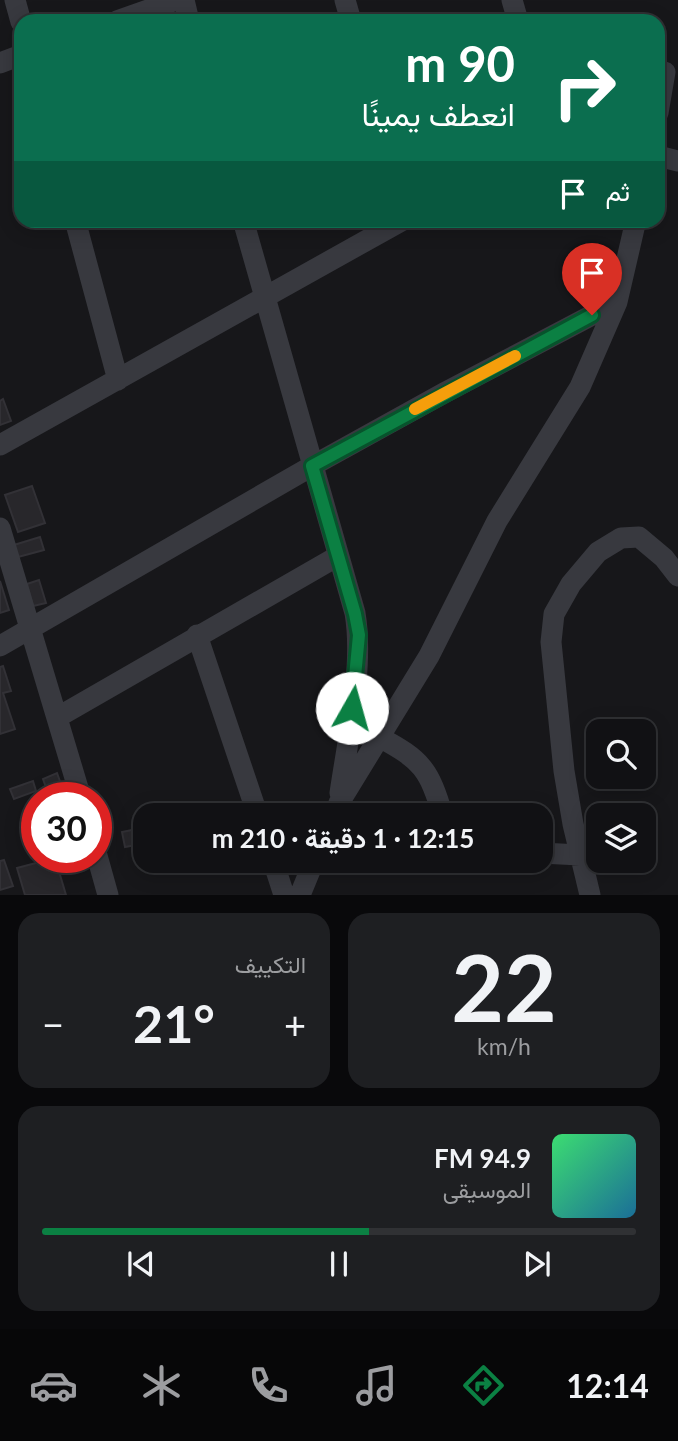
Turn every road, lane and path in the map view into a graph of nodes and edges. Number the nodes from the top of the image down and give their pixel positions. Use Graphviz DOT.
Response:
graph roads {
  1 [pos="176,0"];
  2 [pos="137,14"];
  3 [pos="77,228"];
  4 [pos="245,228"];
  5 [pos="388,228"];
  6 [pos="634,228"];
  7 [pos="265,298"];
  8 [pos="617,302"];
  9 [pos="118,380"];
  10 [pos="0,445"];
  11 [pos="312,466"];
  12 [pos="0,528"];
  13 [pos="338,556"];
  14 [pos="678,576"];
  15 [pos="31,629"];
  16 [pos="197,635"];
  17 [pos="0,646"];
  18 [pos="58,717"];
  19 [pos="379,737"];
  20 [pos="76,782"];
  21 [pos="254,803"];
  22 [pos="337,803"];
  23 [pos="340,803"];
  24 [pos="439,803"];
  25 [pos="553,854"];
  26 [pos="580,855"];
  27 [pos="102,873"];
  28 [pos="277,873"];
  29 [pos="309,873"];
  30 [pos="108,895"];
  31 [pos="284,895"];
  32 [pos="300,895"];
  33 [pos="590,895"];
  1 -- 2 [label="street"];
  3 -- 9 [label="street"];
  4 -- 7 [label="street"];
  5 -- 7 [label="street"];
  6 -- 8 [label="street"];
  7 -- 9 [label="street"];
  7 -- 11 [label="street"];
  8 -- 11 [label="street"];
  8 -- 19 [label="street"];
  9 -- 10 [label="street"];
  11 -- 13 [label="street"];
  11 -- 15 [label="street"];
  12 -- 15 [label="street"];
  13 -- 16 [label="street"];
  13 -- 22 [label="street"];
  14 -- 26 [label="street"];
  15 -- 17 [label="street"];
  15 -- 18 [label="street"];
  16 -- 18 [label="street"];
  16 -- 21 [label="street"];
  18 -- 20 [label="street"];
  19 -- 23 [label="street"];
  19 -- 24 [label="street"];
  25 -- 26 [label="street"];
  26 -- 33 [label="street"];
  27 -- 30 [label="street"];
  28 -- 31 [label="street"];
  29 -- 32 [label="street"];
}
